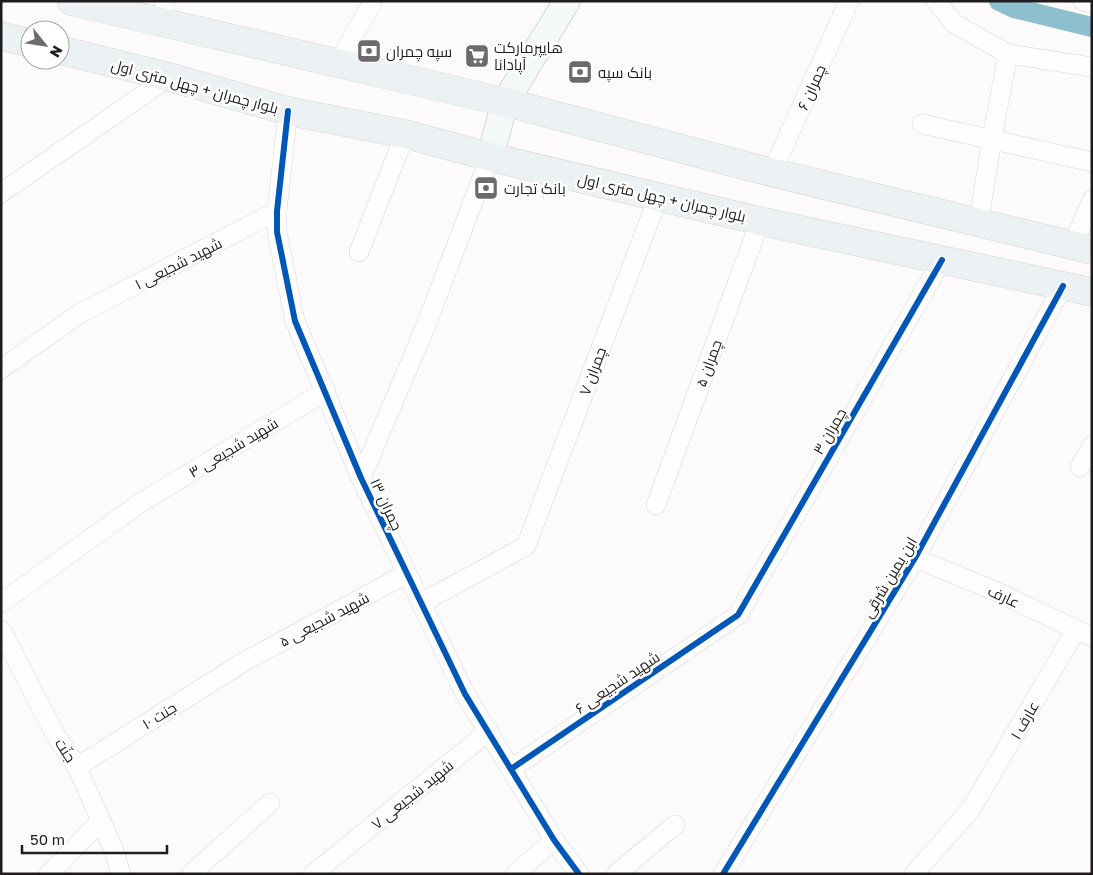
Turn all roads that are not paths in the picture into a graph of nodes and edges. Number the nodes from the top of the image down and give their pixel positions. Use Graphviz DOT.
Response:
graph roads {
  1 [pos="71,1"];
  2 [pos="373,1"];
  3 [pos="568,1"];
  4 [pos="849,1"];
  5 [pos="936,1"];
  6 [pos="1083,1"];
  7 [pos="1092,3"];
  8 [pos="99,4"];
  9 [pos="163,12"];
  10 [pos="1,36"];
  11 [pos="20,41"];
  12 [pos="70,52"];
  13 [pos="1008,54"];
  14 [pos="339,62"];
  15 [pos="1092,67"];
  16 [pos="169,77"];
  17 [pos="505,102"];
  18 [pos="288,111"];
  19 [pos="922,124"];
  20 [pos="405,134"];
  21 [pos="992,138"];
  22 [pos="490,157"];
  23 [pos="1092,162"];
  24 [pos="772,172"];
  25 [pos="1,193"];
  26 [pos="659,196"];
  27 [pos="1092,200"];
  28 [pos="277,211"];
  29 [pos="760,221"];
  30 [pos="980,221"];
  31 [pos="1083,247"];
  32 [pos="359,252"];
  33 [pos="942,260"];
  34 [pos="1063,286"];
  35 [pos="1092,292"];
  36 [pos="1,369"];
  37 [pos="326,391"];
  38 [pos="1092,446"];
  39 [pos="1080,467"];
  40 [pos="362,478"];
  41 [pos="656,505"];
  42 [pos="915,558"];
  43 [pos="406,574"];
  44 [pos="1,603"];
  45 [pos="421,603"];
  46 [pos="738,615"];
  47 [pos="1,630"];
  48 [pos="1084,634"];
  49 [pos="242,663"];
  50 [pos="489,732"];
  51 [pos="77,767"];
  52 [pos="511,769"];
  53 [pos="270,803"];
  54 [pos="101,821"];
  55 [pos="675,825"];
  56 [pos="554,840"];
  57 [pos="49,874"];
  58 [pos="121,874"];
  59 [pos="191,874"];
  60 [pos="313,874"];
  61 [pos="515,874"];
  62 [pos="578,874"];
  63 [pos="616,874"];
  64 [pos="723,874"];
  65 [pos="914,874"];
  1 -- 8 [label="main road"];
  2 -- 14 [label="street"];
  3 -- 17 [label="main road"];
  4 -- 24 [label="street, چمران ۶"];
  5 -- 13 [label="street"];
  6 -- 7 [label="street"];
  8 -- 9 [label="main road"];
  9 -- 14 [label="main road"];
  10 -- 11 [label="main road"];
  12 -- 16 [label="main road, بلوار چمران + چهل متری اول"];
  13 -- 15 [label="street"];
  13 -- 21 [label="street"];
  14 -- 17 [label="main road"];
  16 -- 18 [label="main road, بلوار چمران + چهل متری اول"];
  16 -- 25 [label="street"];
  17 -- 22 [label="main road"];
  17 -- 24 [label="main road"];
  18 -- 20 [label="main road, بلوار چمران + چهل متری اول"];
  18 -- 28 [label="street, چمران ۱۳"];
  19 -- 21 [label="street"];
  20 -- 22 [label="main road, بلوار چمران + چهل متری اول"];
  20 -- 32 [label="street"];
  21 -- 23 [label="street"];
  21 -- 30 [label="street"];
  22 -- 26 [label="main road, بلوار چمران + چهل متری اول"];
  22 -- 40 [label="street"];
  24 -- 30 [label="main road"];
  26 -- 29 [label="main road, بلوار چمران + چهل متری اول"];
  26 -- 45 [label="street, چمران ۷"];
  27 -- 31 [label="street"];
  28 -- 36 [label="street, شهید شجیعی ۱"];
  28 -- 37 [label="street, چمران ۱۳"];
  29 -- 33 [label="main road, بلوار چمران + چهل متری اول"];
  29 -- 41 [label="street, چمران ۵"];
  30 -- 31 [label="main road"];
  33 -- 34 [label="main road, بلوار چمران + چهل متری اول"];
  33 -- 46 [label="street, چمران ۳"];
  34 -- 35 [label="main road, بلوار چمران + چهل متری اول"];
  34 -- 42 [label="street, ابن یمین شرقی"];
  37 -- 40 [label="street, چمران ۱۳"];
  37 -- 44 [label="street, شهید شجیعی ۳"];
  38 -- 39 [label="street"];
  40 -- 43 [label="street, چمران ۱۳"];
  42 -- 48 [label="street, عارف"];
  42 -- 64 [label="street, ابن یمین شرقی"];
  43 -- 45 [label="street, چمران ۱۳"];
  43 -- 49 [label="street, شهید شجیعی ۵"];
  45 -- 50 [label="street, چمران ۱۳"];
  46 -- 52 [label="street, شهید شجیعی ۶"];
  47 -- 51 [label="street, جنّت"];
  48 -- 65 [label="street, عارف ۱"];
  49 -- 51 [label="street, جنت ۱۰"];
  50 -- 52 [label="street, چمران ۱۳"];
  50 -- 60 [label="street, شهید شجیعی ۷"];
  51 -- 54 [label="street, جنّت"];
  52 -- 56 [label="street, چمران ۱۳"];
  53 -- 59 [label="street"];
  54 -- 57 [label="street"];
  54 -- 58 [label="street, جنّت"];
  55 -- 63 [label="street"];
  56 -- 61 [label="street"];
  56 -- 62 [label="street, چمران ۱۳"];
}
